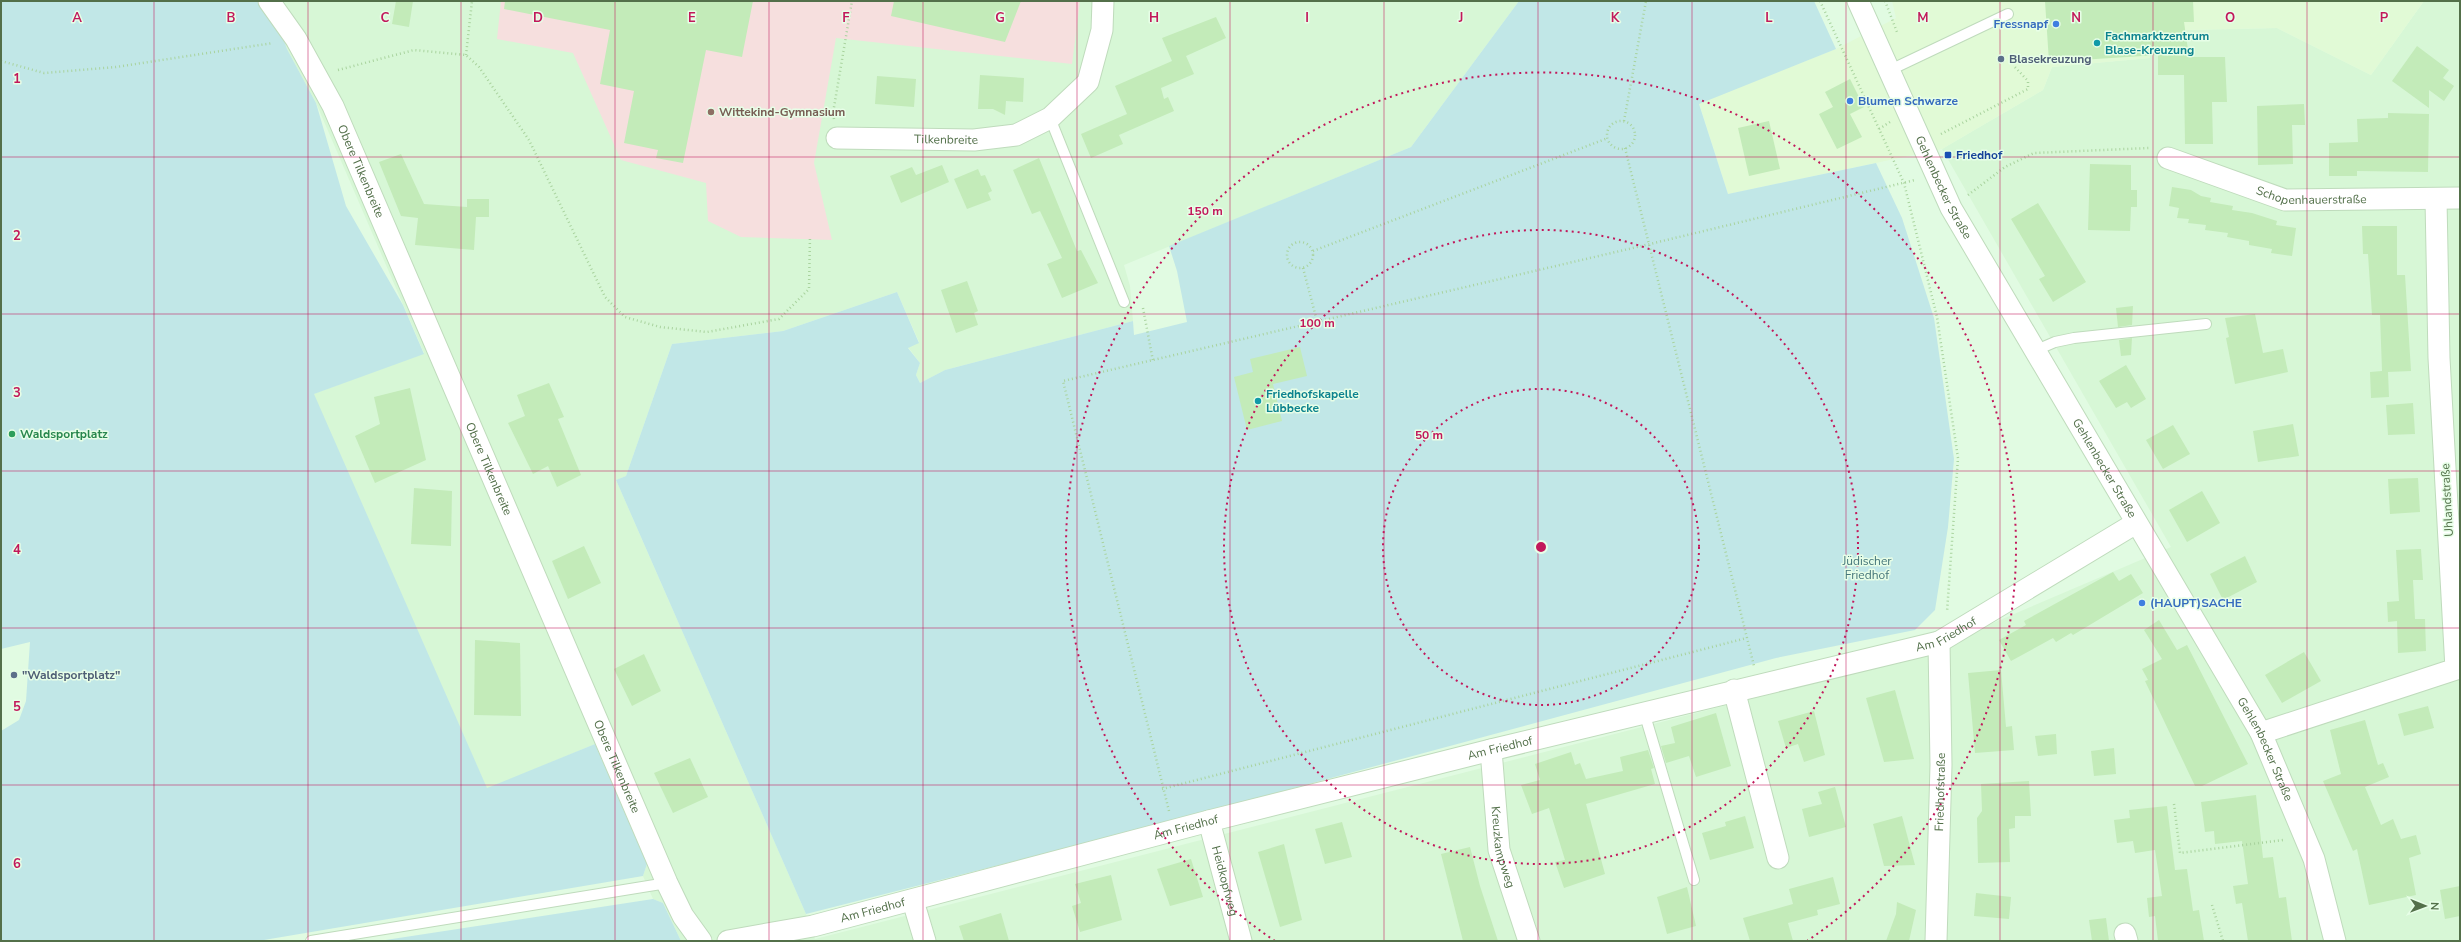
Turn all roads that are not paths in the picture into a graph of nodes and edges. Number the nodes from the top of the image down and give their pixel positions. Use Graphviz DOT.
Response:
graph roads {
  1 [pos="270,1"];
  2 [pos="1104,1"];
  3 [pos="1858,1"];
  4 [pos="2008,14"];
  5 [pos="1888,71"];
  6 [pos="1050,118"];
  7 [pos="837,138"];
  8 [pos="2168,158"];
  9 [pos="2436,198"];
  10 [pos="2460,198"];
  11 [pos="1124,302"];
  12 [pos="2206,324"];
  13 [pos="2034,352"];
  14 [pos="2136,523"];
  15 [pos="1942,641"];
  16 [pos="1734,690"];
  17 [pos="1644,712"];
  18 [pos="2261,733"];
  19 [pos="1491,750"];
  20 [pos="1209,821"];
  21 [pos="1778,858"];
  22 [pos="1694,880"];
  23 [pos="667,883"];
  24 [pos="913,901"];
  25 [pos="311,941"];
  26 [pos="701,941"];
  27 [pos="728,941"];
  28 [pos="925,941"];
  29 [pos="1241,941"];
  30 [pos="1529,941"];
  31 [pos="1936,941"];
  32 [pos="2335,941"];
  1 -- 23 [label="street, Obere Tilkenbreite"];
  2 -- 6 [label="street, Tilkenbreite"];
  3 -- 5 [label="street, Gehlenbecker Straße"];
  4 -- 5 [label="lane"];
  5 -- 13 [label="street, Gehlenbecker Straße"];
  6 -- 7 [label="street, Tilkenbreite"];
  6 -- 11 [label="lane"];
  8 -- 9 [label="street, Schopenhauerstraße"];
  9 -- 10 [label="street, Schopenhauerstraße"];
  9 -- 18 [label="street, Uhlandstraße"];
  12 -- 13 [label="lane"];
  13 -- 14 [label="street, Gehlenbecker Straße"];
  14 -- 15 [label="street, Am Friedhof"];
  14 -- 18 [label="street, Gehlenbecker Straße"];
  15 -- 16 [label="street, Am Friedhof"];
  15 -- 31 [label="street, Friedhofstraße"];
  16 -- 17 [label="street, Am Friedhof"];
  16 -- 21 [label="street"];
  17 -- 19 [label="street, Am Friedhof"];
  17 -- 22 [label="lane"];
  18 -- 32 [label="street, Gehlenbecker Straße"];
  19 -- 20 [label="street, Am Friedhof"];
  19 -- 30 [label="street, Kreuzkampweg"];
  20 -- 24 [label="street, Am Friedhof"];
  20 -- 29 [label="street, Heidkopfweg"];
  23 -- 25 [label="lane"];
  23 -- 26 [label="street, Obere Tilkenbreite"];
  24 -- 27 [label="street, Am Friedhof"];
  24 -- 28 [label="street"];
}
